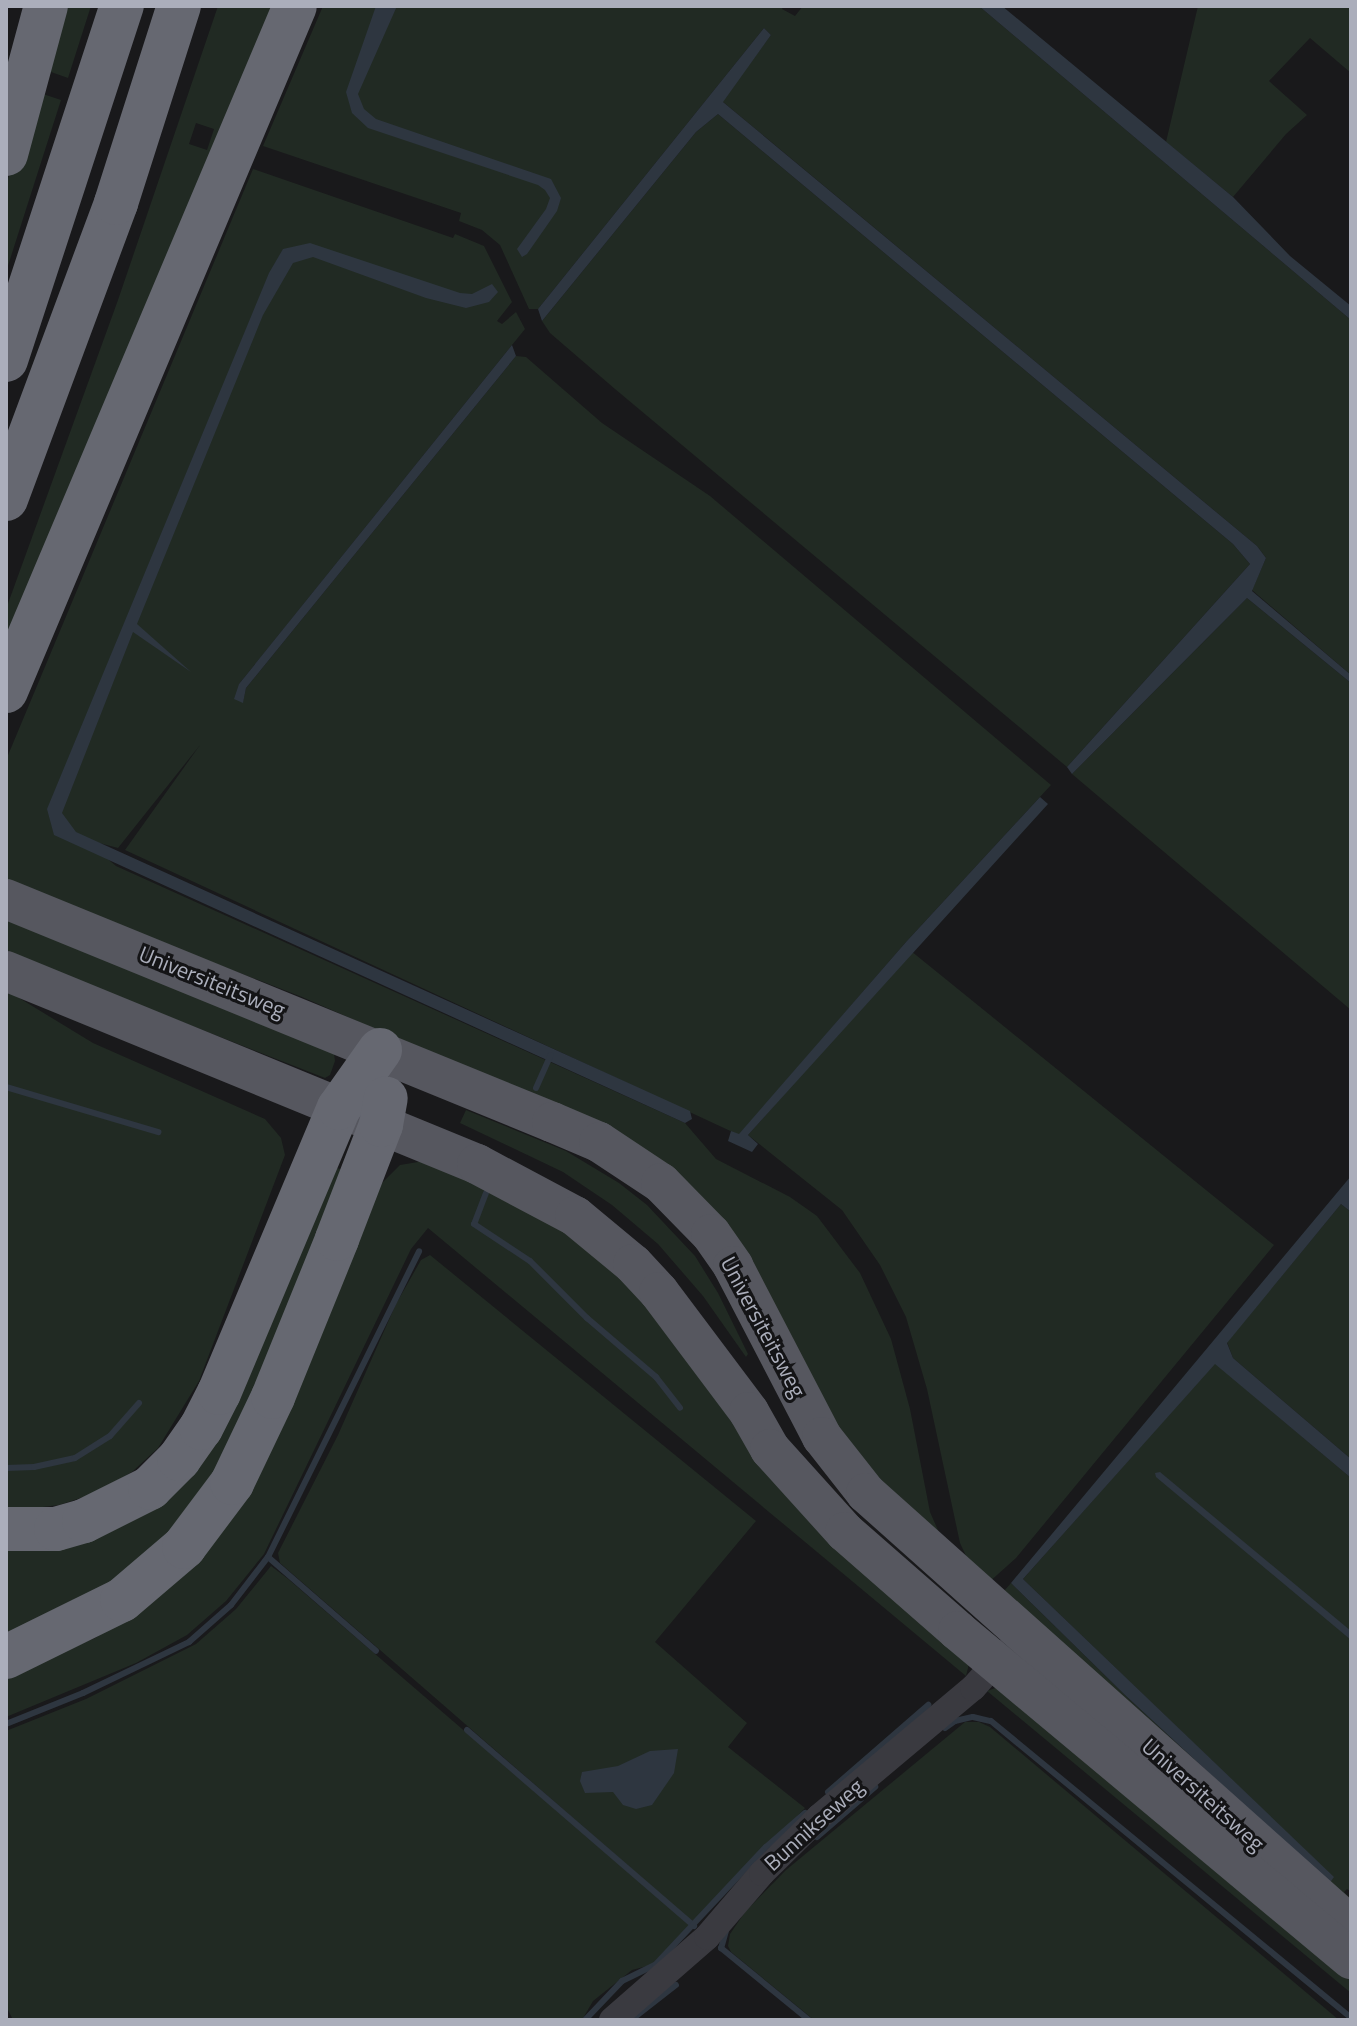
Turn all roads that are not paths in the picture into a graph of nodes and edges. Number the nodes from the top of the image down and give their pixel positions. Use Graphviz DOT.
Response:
graph roads {
  1 [pos="46,6"];
  2 [pos="122,6"];
  3 [pos="179,6"];
  4 [pos="295,6"];
  5 [pos="6,154"];
  6 [pos="6,360"];
  7 [pos="6,499"];
  8 [pos="6,691"];
  9 [pos="8,900"];
  10 [pos="6,971"];
  11 [pos="380,1050"];
  12 [pos="339,1108"];
  13 [pos="384,1112"];
  14 [pos="6,1529"];
  15 [pos="1008,1648"];
  16 [pos="6,1657"];
  17 [pos="1351,1926"];
  18 [pos="1351,1959"];
  19 [pos="612,2020"];
  1 -- 5 [label="highway"];
  2 -- 6 [label="highway"];
  3 -- 7 [label="highway"];
  4 -- 8 [label="highway"];
  9 -- 11 [label="main road, Universiteitsweg"];
  10 -- 12 [label="main road, Universiteitsweg"];
  11 -- 12 [label="highway"];
  11 -- 13 [label="main road"];
  11 -- 15 [label="main road, Universiteitsweg"];
  12 -- 13 [label="main road, Universiteitsweg"];
  12 -- 14 [label="highway"];
  13 -- 15 [label="main road, Universiteitsweg"];
  13 -- 16 [label="highway"];
  15 -- 17 [label="main road, Universiteitsweg"];
  15 -- 18 [label="main road, Universiteitsweg"];
  15 -- 19 [label="street, Bunnikseweg"];
}
